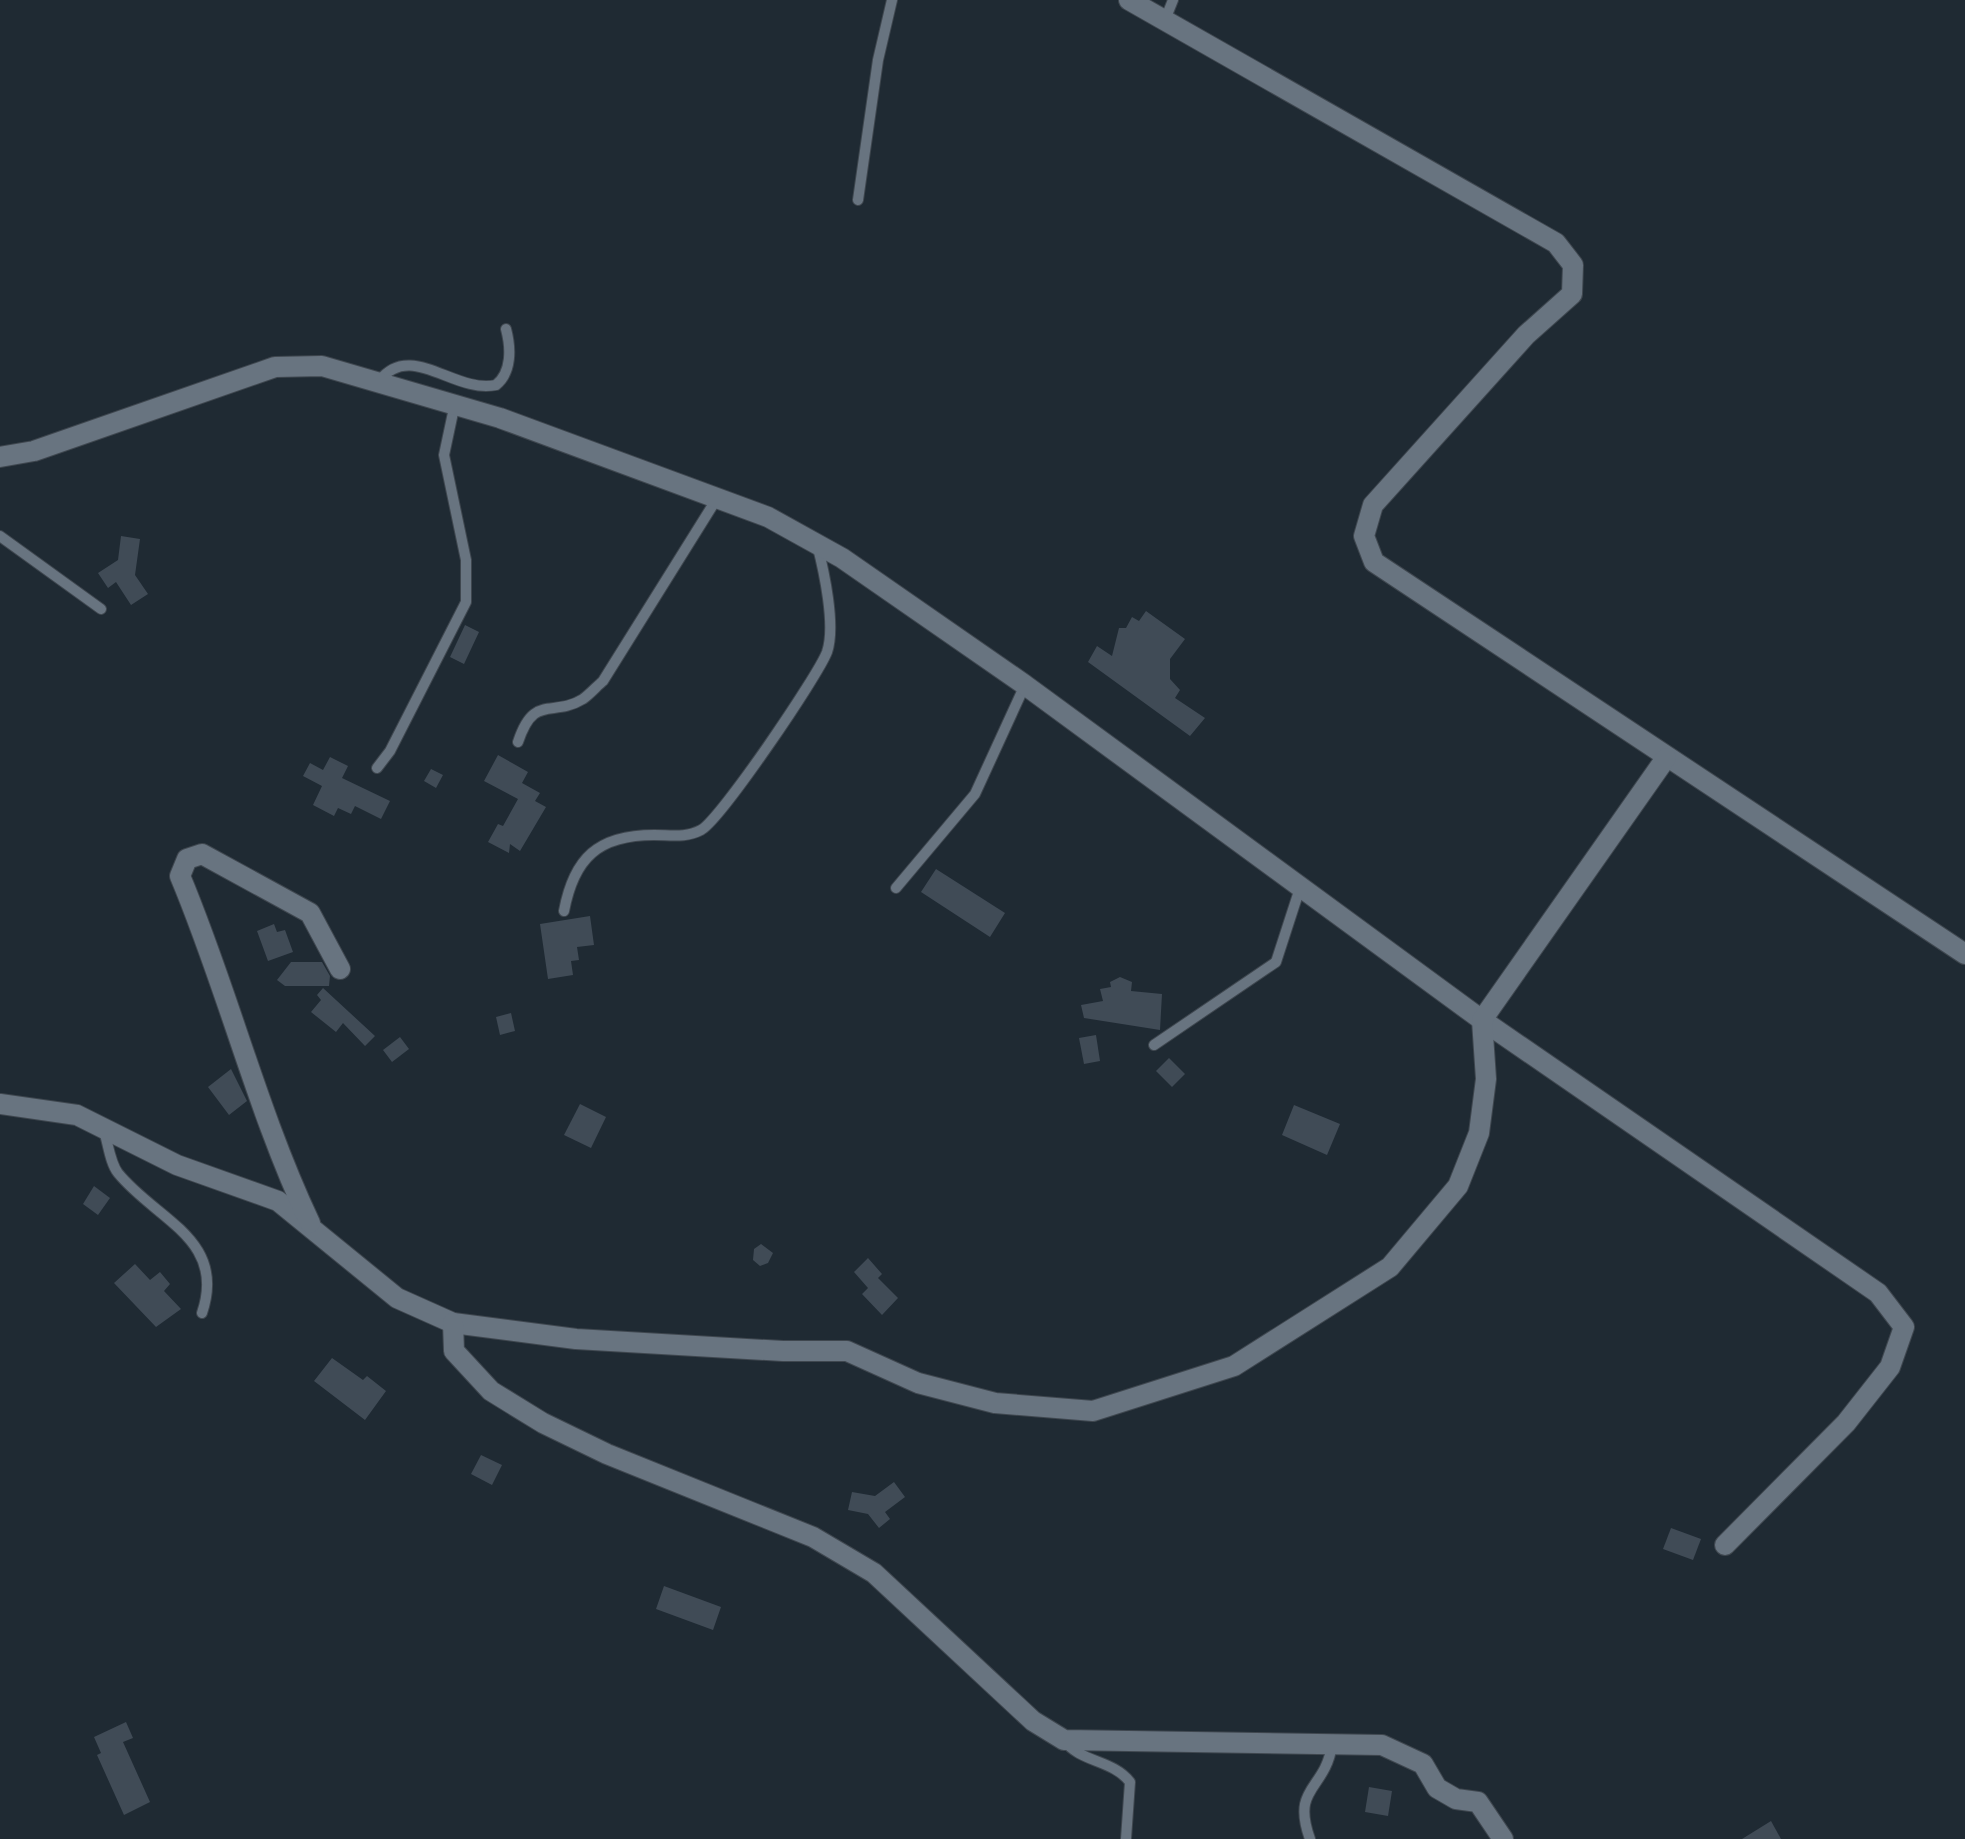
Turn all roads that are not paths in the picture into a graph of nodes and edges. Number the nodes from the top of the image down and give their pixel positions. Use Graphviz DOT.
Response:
graph roads {
  1 [pos="892,0"];
  2 [pos="1129,0"];
  3 [pos="1173,0"];
  4 [pos="1165,20"];
  5 [pos="858,200"];
  6 [pos="506,329"];
  7 [pos="379,381"];
  8 [pos="454,408"];
  9 [pos="0,457"];
  10 [pos="716,500"];
  11 [pos="0,536"];
  12 [pos="817,544"];
  13 [pos="101,609"];
  14 [pos="1025,685"];
  15 [pos="518,742"];
  16 [pos="1666,758"];
  17 [pos="377,768"];
  18 [pos="896,888"];
  19 [pos="1300,888"];
  20 [pos="564,911"];
  21 [pos="1965,954"];
  22 [pos="340,969"];
  23 [pos="1482,1020"];
  24 [pos="1154,1045"];
  25 [pos="0,1104"];
  26 [pos="104,1128"];
  27 [pos="312,1227"];
  28 [pos="202,1313"];
  29 [pos="453,1323"];
  30 [pos="1725,1545"];
  31 [pos="1064,1740"];
  32 [pos="1332,1745"];
  33 [pos="1126,1839"];
  34 [pos="1310,1839"];
  35 [pos="1503,1839"];
  1 -- 5 [label="lane"];
  2 -- 4 [label="street"];
  3 -- 4 [label="lane"];
  4 -- 16 [label="street"];
  6 -- 7 [label="lane"];
  7 -- 8 [label="street"];
  7 -- 9 [label="street"];
  8 -- 10 [label="street"];
  8 -- 17 [label="lane"];
  10 -- 12 [label="street"];
  10 -- 15 [label="lane"];
  11 -- 13 [label="lane"];
  12 -- 14 [label="street"];
  12 -- 20 [label="lane"];
  14 -- 18 [label="lane"];
  14 -- 19 [label="street"];
  16 -- 21 [label="street"];
  16 -- 23 [label="street"];
  19 -- 23 [label="street"];
  19 -- 24 [label="lane"];
  22 -- 27 [label="street"];
  23 -- 29 [label="street"];
  23 -- 30 [label="street"];
  25 -- 26 [label="street"];
  26 -- 27 [label="street"];
  26 -- 28 [label="lane"];
  27 -- 29 [label="street"];
  29 -- 31 [label="street"];
  31 -- 32 [label="street"];
  31 -- 33 [label="lane"];
  32 -- 34 [label="lane"];
  32 -- 35 [label="street"];
}
